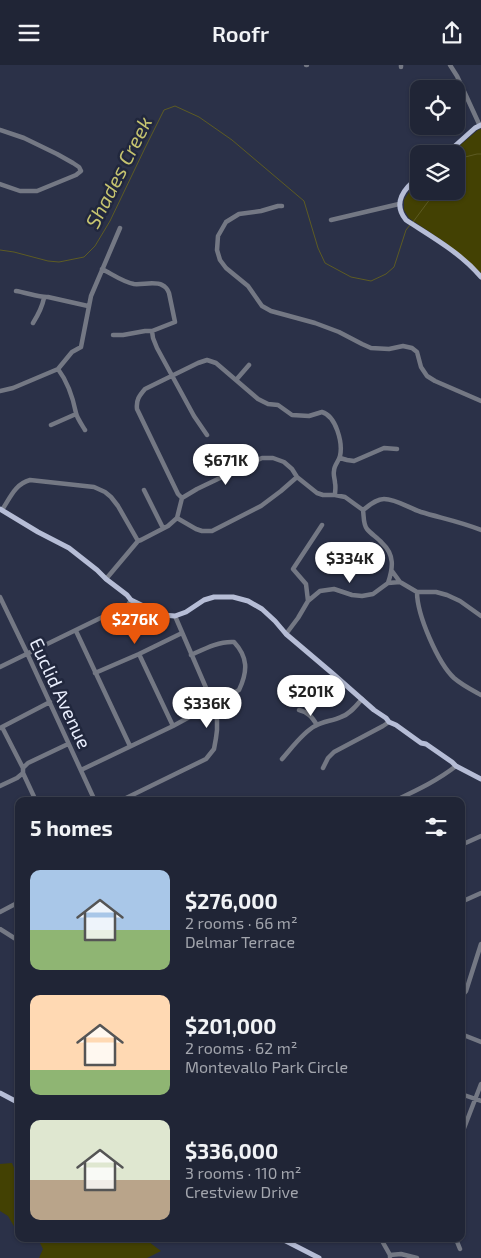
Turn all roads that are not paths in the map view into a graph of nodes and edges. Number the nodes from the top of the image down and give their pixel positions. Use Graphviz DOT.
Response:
graph roads {
  1 [pos="450,65"];
  2 [pos="480,126"];
  3 [pos="0,130"];
  4 [pos="456,145"];
  5 [pos="0,184"];
  6 [pos="410,184"];
  7 [pos="399,204"];
  8 [pos="282,206"];
  9 [pos="331,220"];
  10 [pos="120,228"];
  11 [pos="102,269"];
  12 [pos="481,277"];
  13 [pos="16,291"];
  14 [pos="44,298"];
  15 [pos="88,306"];
  16 [pos="33,323"];
  17 [pos="152,331"];
  18 [pos="113,335"];
  19 [pos="249,365"];
  20 [pos="58,369"];
  21 [pos="173,376"];
  22 [pos="236,380"];
  23 [pos="0,391"];
  24 [pos="481,401"];
  25 [pos="76,414"];
  26 [pos="51,425"];
  27 [pos="85,430"];
  28 [pos="207,435"];
  29 [pos="397,449"];
  30 [pos="340,458"];
  31 [pos="297,477"];
  32 [pos="144,490"];
  33 [pos="335,495"];
  34 [pos="182,499"];
  35 [pos="1,510"];
  36 [pos="363,510"];
  37 [pos="177,518"];
  38 [pos="322,525"];
  39 [pos="163,529"];
  40 [pos="481,530"];
  41 [pos="138,541"];
  42 [pos="392,571"];
  43 [pos="106,579"];
  44 [pos="400,582"];
  45 [pos="388,583"];
  46 [pos="417,592"];
  47 [pos="0,597"];
  48 [pos="131,601"];
  49 [pos="308,601"];
  50 [pos="175,616"];
  51 [pos="481,616"];
  52 [pos="76,631"];
  53 [pos="182,633"];
  54 [pos="286,634"];
  55 [pos="27,653"];
  56 [pos="139,654"];
  57 [pos="191,655"];
  58 [pos="0,667"];
  59 [pos="95,673"];
  60 [pos="481,695"];
  61 [pos="362,699"];
  62 [pos="50,702"];
  63 [pos="213,704"];
  64 [pos="299,710"];
  65 [pos="389,722"];
  66 [pos="317,725"];
  67 [pos="173,726"];
  68 [pos="1,727"];
  69 [pos="68,744"];
  70 [pos="130,746"];
  71 [pos="282,759"];
  72 [pos="456,766"];
  73 [pos="323,768"];
  74 [pos="23,770"];
  75 [pos="81,770"];
  76 [pos="481,779"];
  77 [pos="0,786"];
  78 [pos="34,797"];
  79 [pos="93,797"];
  80 [pos="128,797"];
  81 [pos="402,797"];
  82 [pos="481,836"];
  83 [pos="465,843"];
  84 [pos="481,893"];
  85 [pos="465,900"];
  86 [pos="15,904"];
  87 [pos="0,912"];
  88 [pos="0,929"];
  89 [pos="15,938"];
  90 [pos="481,944"];
  91 [pos="465,992"];
  92 [pos="465,1036"];
  93 [pos="481,1042"];
  94 [pos="481,1084"];
  95 [pos="0,1093"];
  96 [pos="465,1095"];
  97 [pos="475,1099"];
  98 [pos="15,1101"];
  99 [pos="481,1101"];
  100 [pos="465,1125"];
  101 [pos="288,1242"];
  102 [pos="382,1242"];
  103 [pos="457,1242"];
  104 [pos="460,1249"];
  105 [pos="390,1257"];
  106 [pos="319,1258"];
  107 [pos="417,1258"];
  1 -- 2 [label="street"];
  2 -- 4 [label="main road"];
  3 -- 5 [label="street"];
  6 -- 7 [label="main road"];
  7 -- 9 [label="street"];
  7 -- 12 [label="main road"];
  8 -- 24 [label="street"];
  10 -- 11 [label="street"];
  11 -- 15 [label="street"];
  11 -- 17 [label="street"];
  13 -- 14 [label="street"];
  14 -- 15 [label="street"];
  14 -- 16 [label="street"];
  15 -- 20 [label="street"];
  17 -- 18 [label="street"];
  17 -- 21 [label="street"];
  19 -- 22 [label="street"];
  20 -- 23 [label="street"];
  20 -- 25 [label="street"];
  21 -- 22 [label="street"];
  21 -- 28 [label="street"];
  21 -- 34 [label="street"];
  22 -- 30 [label="street"];
  25 -- 26 [label="street"];
  25 -- 27 [label="street"];
  29 -- 30 [label="street"];
  30 -- 33 [label="street"];
  31 -- 33 [label="street"];
  31 -- 34 [label="street"];
  31 -- 37 [label="street"];
  32 -- 39 [label="street"];
  33 -- 36 [label="street"];
  34 -- 37 [label="street"];
  35 -- 41 [label="street"];
  35 -- 43 [label="main road"];
  36 -- 40 [label="street"];
  36 -- 42 [label="street"];
  37 -- 39 [label="street"];
  38 -- 49 [label="street"];
  39 -- 41 [label="street"];
  41 -- 43 [label="street"];
  42 -- 44 [label="street"];
  42 -- 45 [label="street"];
  43 -- 48 [label="main road"];
  44 -- 45 [label="street"];
  44 -- 46 [label="street"];
  45 -- 49 [label="street"];
  46 -- 51 [label="street"];
  46 -- 60 [label="street"];
  47 -- 55 [label="street, Euclid Avenue"];
  48 -- 50 [label="main road"];
  48 -- 52 [label="street"];
  49 -- 54 [label="street"];
  50 -- 53 [label="street"];
  50 -- 54 [label="main road"];
  52 -- 55 [label="street"];
  52 -- 59 [label="street"];
  53 -- 56 [label="street"];
  53 -- 57 [label="street"];
  54 -- 61 [label="main road"];
  55 -- 58 [label="street"];
  55 -- 62 [label="street, Euclid Avenue"];
  56 -- 59 [label="street"];
  56 -- 67 [label="street"];
  57 -- 63 [label="street"];
  57 -- 63 [label="street"];
  59 -- 70 [label="street"];
  61 -- 65 [label="main road"];
  61 -- 66 [label="street"];
  62 -- 68 [label="street"];
  62 -- 69 [label="street, Euclid Avenue"];
  63 -- 67 [label="street"];
  63 -- 80 [label="street"];
  64 -- 66 [label="street"];
  65 -- 72 [label="main road"];
  65 -- 73 [label="street"];
  66 -- 71 [label="street"];
  67 -- 70 [label="street"];
  68 -- 74 [label="street"];
  69 -- 74 [label="street"];
  69 -- 75 [label="street, Euclid Avenue"];
  70 -- 75 [label="street"];
  72 -- 76 [label="main road"];
  72 -- 81 [label="street"];
  74 -- 77 [label="street"];
  74 -- 78 [label="street"];
  75 -- 79 [label="street, Euclid Avenue"];
  82 -- 83 [label="street"];
  84 -- 85 [label="street"];
  86 -- 87 [label="street"];
  88 -- 89 [label="street"];
  90 -- 91 [label="street"];
  92 -- 93 [label="street"];
  94 -- 97 [label="street"];
  95 -- 98 [label="main road"];
  96 -- 97 [label="street"];
  97 -- 99 [label="street"];
  97 -- 100 [label="street"];
  101 -- 106 [label="main road"];
  102 -- 105 [label="street"];
  103 -- 104 [label="street"];
  105 -- 107 [label="street"];
}
